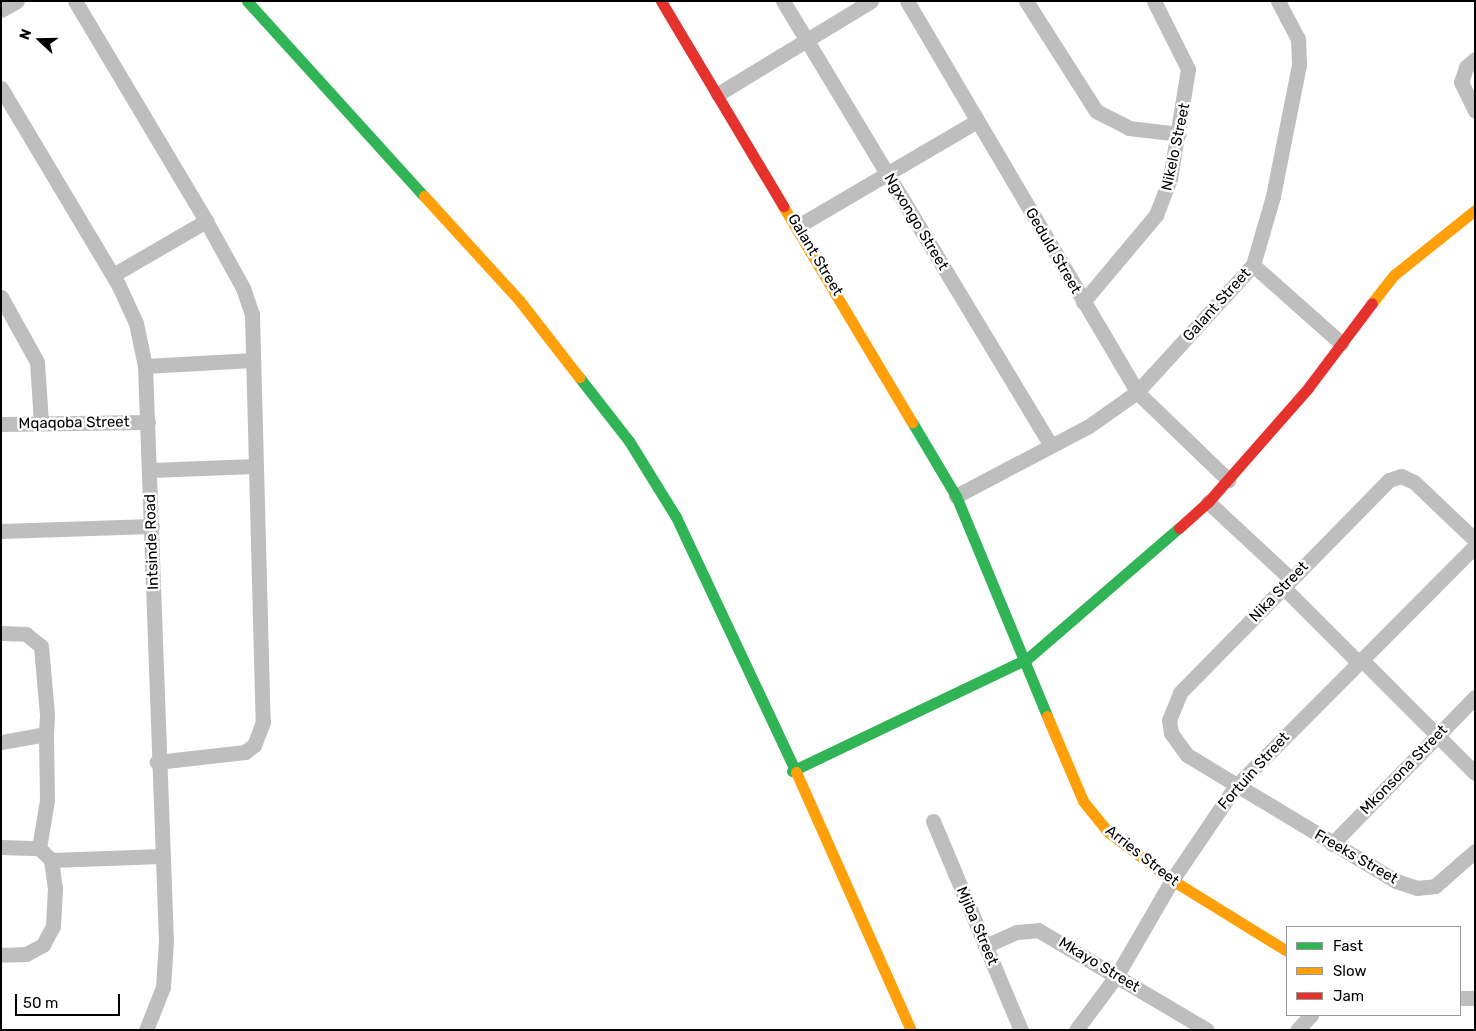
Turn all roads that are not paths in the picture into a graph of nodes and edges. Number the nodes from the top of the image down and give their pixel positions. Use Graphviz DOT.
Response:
graph roads {
  1 [pos="17,1"];
  2 [pos="74,1"];
  3 [pos="247,1"];
  4 [pos="661,1"];
  5 [pos="783,1"];
  6 [pos="871,1"];
  7 [pos="907,1"];
  8 [pos="1026,1"];
  9 [pos="1154,1"];
  10 [pos="1278,1"];
  11 [pos="1,10"];
  12 [pos="806,39"];
  13 [pos="1475,59"];
  14 [pos="1,88"];
  15 [pos="718,94"];
  16 [pos="1475,111"];
  17 [pos="977,120"];
  18 [pos="1179,134"];
  19 [pos="886,172"];
  20 [pos="1475,210"];
  21 [pos="206,222"];
  22 [pos="798,226"];
  23 [pos="1253,265"];
  24 [pos="113,275"];
  25 [pos="1,297"];
  26 [pos="1083,302"];
  27 [pos="1341,343"];
  28 [pos="253,360"];
  29 [pos="145,366"];
  30 [pos="1137,392"];
  31 [pos="148,422"];
  32 [pos="41,423"];
  33 [pos="1,424"];
  34 [pos="1050,444"];
  35 [pos="255,466"];
  36 [pos="150,470"];
  37 [pos="1228,480"];
  38 [pos="956,496"];
  39 [pos="1208,502"];
  40 [pos="152,526"];
  41 [pos="1,531"];
  42 [pos="1475,540"];
  43 [pos="1475,546"];
  44 [pos="1287,583"];
  45 [pos="1,633"];
  46 [pos="1027,659"];
  47 [pos="1360,661"];
  48 [pos="1475,697"];
  49 [pos="46,734"];
  50 [pos="1436,736"];
  51 [pos="1,742"];
  52 [pos="157,762"];
  53 [pos="792,772"];
  54 [pos="1475,773"];
  55 [pos="1235,786"];
  56 [pos="934,821"];
  57 [pos="1332,844"];
  58 [pos="1,847"];
  59 [pos="39,848"];
  60 [pos="1475,852"];
  61 [pos="162,856"];
  62 [pos="51,860"];
  63 [pos="1172,880"];
  64 [pos="985,946"];
  65 [pos="1286,950"];
  66 [pos="1,955"];
  67 [pos="1117,975"];
  68 [pos="1461,998"];
  69 [pos="1475,998"];
  70 [pos="1310,1016"];
  71 [pos="146,1030"];
  72 [pos="911,1030"];
  73 [pos="1021,1030"];
  74 [pos="1076,1030"];
  75 [pos="1208,1030"];
  76 [pos="1297,1030"];
  1 -- 11 [label="street"];
  2 -- 21 [label="street"];
  3 -- 53 [label="street"];
  4 -- 15 [label="street, Galant Street"];
  5 -- 12 [label="street, Ngxongo Street"];
  6 -- 12 [label="street"];
  7 -- 17 [label="street, Geduld Street"];
  8 -- 18 [label="street"];
  9 -- 18 [label="street, Nikelo Street"];
  10 -- 23 [label="street, Galant Street"];
  12 -- 15 [label="street"];
  12 -- 19 [label="street, Ngxongo Street"];
  13 -- 16 [label="street"];
  14 -- 24 [label="street, Intsinde Road"];
  15 -- 22 [label="street, Galant Street"];
  17 -- 19 [label="street"];
  17 -- 26 [label="street, Geduld Street"];
  18 -- 26 [label="street, Nikelo Street"];
  19 -- 22 [label="street"];
  19 -- 34 [label="street, Ngxongo Street"];
  20 -- 27 [label="street"];
  21 -- 24 [label="street"];
  21 -- 28 [label="street"];
  22 -- 38 [label="street, Galant Street"];
  23 -- 27 [label="street"];
  23 -- 30 [label="street, Galant Street"];
  24 -- 29 [label="street, Intsinde Road"];
  25 -- 32 [label="street"];
  26 -- 30 [label="street, Geduld Street"];
  27 -- 37 [label="street"];
  28 -- 29 [label="street"];
  28 -- 35 [label="street"];
  29 -- 31 [label="street, Intsinde Road"];
  30 -- 34 [label="street, Galant Street"];
  30 -- 37 [label="street, Geduld Street"];
  31 -- 32 [label="street, Mqaqoba Street"];
  31 -- 36 [label="street, Intsinde Road"];
  32 -- 33 [label="street, Mqaqoba Street"];
  34 -- 38 [label="street, Galant Street"];
  35 -- 36 [label="street"];
  35 -- 52 [label="street"];
  36 -- 40 [label="street, Intsinde Road"];
  37 -- 39 [label="street"];
  38 -- 46 [label="street, Galant Street"];
  39 -- 44 [label="street"];
  39 -- 46 [label="street"];
  40 -- 41 [label="street"];
  40 -- 52 [label="street, Intsinde Road"];
  42 -- 44 [label="street, Nika Street"];
  43 -- 47 [label="street, Fortuin Street"];
  44 -- 47 [label="street"];
  44 -- 55 [label="street, Nika Street"];
  45 -- 49 [label="street"];
  46 -- 53 [label="street"];
  46 -- 63 [label="street, Arries Street"];
  47 -- 50 [label="street"];
  47 -- 55 [label="street, Fortuin Street"];
  48 -- 50 [label="street, Mkonsona Street"];
  49 -- 51 [label="street"];
  49 -- 59 [label="street"];
  50 -- 54 [label="street"];
  50 -- 57 [label="street, Mkonsona Street"];
  52 -- 61 [label="street, Intsinde Road"];
  53 -- 72 [label="street"];
  55 -- 57 [label="street, Freeks Street"];
  55 -- 63 [label="street, Fortuin Street"];
  56 -- 64 [label="street, Mjiba Street"];
  57 -- 60 [label="street, Freeks Street"];
  58 -- 59 [label="street"];
  59 -- 62 [label="street"];
  61 -- 62 [label="street"];
  61 -- 71 [label="street, Intsinde Road"];
  62 -- 66 [label="street"];
  63 -- 65 [label="street, Arries Street"];
  63 -- 67 [label="street, Fortuin Street"];
  64 -- 67 [label="street, Mkayo Street"];
  64 -- 73 [label="street, Mjiba Street"];
  67 -- 74 [label="street, Fortuin Street"];
  67 -- 75 [label="street, Mkayo Street"];
  68 -- 69 [label="street"];
  70 -- 76 [label="street"];
}
